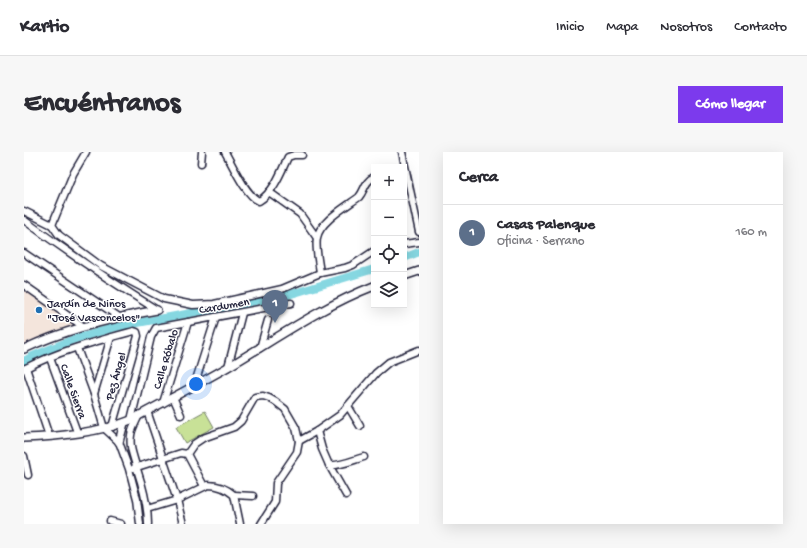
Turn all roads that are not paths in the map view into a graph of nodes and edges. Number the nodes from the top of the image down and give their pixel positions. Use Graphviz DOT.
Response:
graph roads {
  1 [pos="86,152"];
  2 [pos="202,152"];
  3 [pos="225,152"];
  4 [pos="402,152"];
  5 [pos="302,155"];
  6 [pos="200,163"];
  7 [pos="404,164"];
  8 [pos="371,179"];
  9 [pos="407,180"];
  10 [pos="269,192"];
  11 [pos="24,211"];
  12 [pos="24,220"];
  13 [pos="52,225"];
  14 [pos="419,232"];
  15 [pos="316,238"];
  16 [pos="419,242"];
  17 [pos="407,244"];
  18 [pos="24,253"];
  19 [pos="371,253"];
  20 [pos="419,270"];
  21 [pos="320,273"];
  22 [pos="407,275"];
  23 [pos="24,285"];
  24 [pos="371,287"];
  25 [pos="291,303"];
  26 [pos="158,310"];
  27 [pos="242,313"];
  28 [pos="119,317"];
  29 [pos="216,317"];
  30 [pos="268,320"];
  31 [pos="188,322"];
  32 [pos="84,327"];
  33 [pos="111,337"];
  34 [pos="77,348"];
  35 [pos="260,348"];
  36 [pos="24,349"];
  37 [pos="419,350"];
  38 [pos="50,358"];
  39 [pos="228,367"];
  40 [pos="25,369"];
  41 [pos="194,386"];
  42 [pos="94,394"];
  43 [pos="173,397"];
  44 [pos="163,403"];
  45 [pos="348,406"];
  46 [pos="146,411"];
  47 [pos="140,415"];
  48 [pos="181,415"];
  49 [pos="131,420"];
  50 [pos="124,423"];
  51 [pos="360,426"];
  52 [pos="112,427"];
  53 [pos="104,428"];
  54 [pos="317,431"];
  55 [pos="77,432"];
  56 [pos="49,436"];
  57 [pos="24,438"];
  58 [pos="299,441"];
  59 [pos="119,442"];
  60 [pos="187,454"];
  61 [pos="24,456"];
  62 [pos="364,457"];
  63 [pos="163,459"];
  64 [pos="329,465"];
  65 [pos="137,468"];
  66 [pos="129,469"];
  67 [pos="28,475"];
  68 [pos="204,486"];
  69 [pos="234,494"];
  70 [pos="346,494"];
  71 [pos="253,496"];
  72 [pos="176,500"];
  73 [pos="147,509"];
  74 [pos="110,521"];
  75 [pos="120,524"];
  76 [pos="140,524"];
  77 [pos="148,524"];
  78 [pos="183,524"];
  79 [pos="240,524"];
  80 [pos="261,524"];
  1 -- 13 [label="street"];
  2 -- 6 [label="street"];
  3 -- 10 [label="street"];
  4 -- 7 [label="street"];
  5 -- 10 [label="street"];
  8 -- 15 [label="street"];
  9 -- 14 [label="street"];
  10 -- 15 [label="street"];
  11 -- 13 [label="street"];
  12 -- 26 [label="street"];
  13 -- 21 [label="street"];
  15 -- 21 [label="street"];
  16 -- 17 [label="street"];
  18 -- 28 [label="street"];
  19 -- 21 [label="street"];
  20 -- 22 [label="main road"];
  23 -- 32 [label="street"];
  24 -- 35 [label="main road"];
  25 -- 27 [label="street, Cardumen"];
  26 -- 28 [label="main road"];
  27 -- 29 [label="street, Cardumen"];
  27 -- 39 [label="street"];
  28 -- 32 [label="main road"];
  29 -- 31 [label="street, Cardumen"];
  29 -- 41 [label="street"];
  30 -- 35 [label="street"];
  31 -- 44 [label="street, Calle Róbalo"];
  31 -- 49 [label="street, Cardumen"];
  32 -- 36 [label="main road"];
  33 -- 34 [label="street"];
  33 -- 42 [label="street"];
  33 -- 52 [label="street, Pez Ángel"];
  34 -- 38 [label="street"];
  34 -- 42 [label="street"];
  35 -- 39 [label="main road"];
  37 -- 45 [label="street"];
  38 -- 40 [label="street"];
  38 -- 55 [label="street, Calle Sierra"];
  39 -- 41 [label="main road"];
  40 -- 56 [label="street"];
  41 -- 43 [label="main road"];
  42 -- 53 [label="street"];
  43 -- 44 [label="main road"];
  43 -- 48 [label="street"];
  44 -- 46 [label="main road"];
  45 -- 51 [label="street"];
  45 -- 54 [label="street"];
  46 -- 47 [label="main road"];
  46 -- 63 [label="street"];
  47 -- 49 [label="main road"];
  47 -- 65 [label="street"];
  49 -- 50 [label="main road"];
  50 -- 52 [label="main road"];
  50 -- 59 [label="main road"];
  52 -- 53 [label="main road"];
  53 -- 55 [label="main road"];
  53 -- 59 [label="street"];
  54 -- 58 [label="street"];
  54 -- 64 [label="street"];
  55 -- 56 [label="main road"];
  56 -- 57 [label="main road"];
  58 -- 60 [label="street"];
  58 -- 80 [label="street"];
  59 -- 66 [label="street"];
  60 -- 63 [label="street"];
  60 -- 68 [label="street"];
  61 -- 67 [label="street"];
  62 -- 64 [label="street"];
  63 -- 65 [label="street"];
  63 -- 72 [label="street"];
  64 -- 70 [label="street"];
  65 -- 66 [label="street"];
  65 -- 73 [label="street"];
  66 -- 76 [label="street"];
  68 -- 69 [label="street"];
  68 -- 72 [label="street"];
  69 -- 71 [label="street"];
  69 -- 79 [label="street"];
  72 -- 73 [label="street"];
  72 -- 78 [label="street"];
  73 -- 77 [label="street"];
  74 -- 75 [label="street"];
}
